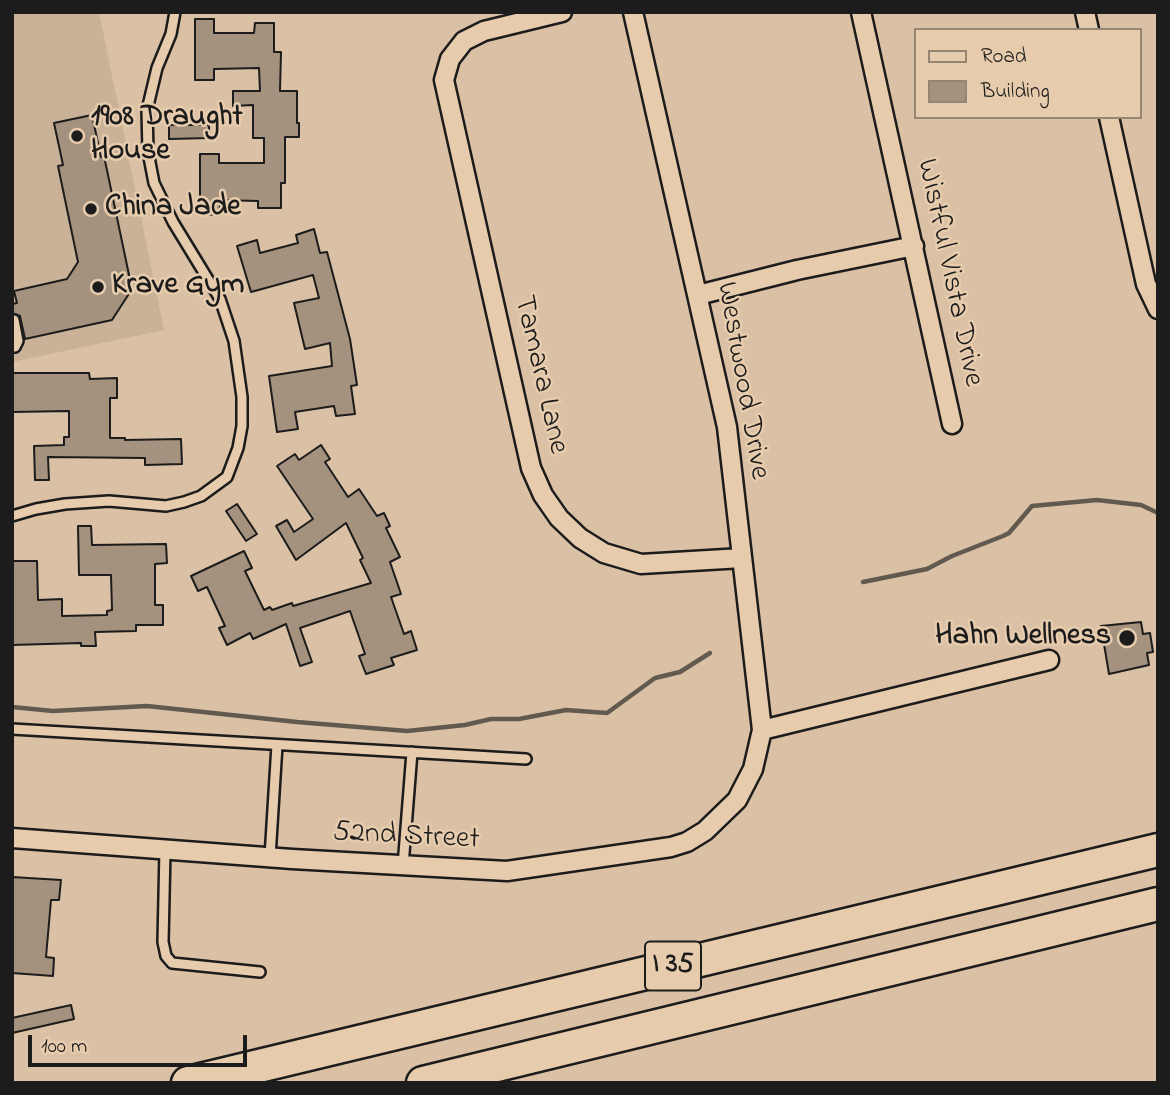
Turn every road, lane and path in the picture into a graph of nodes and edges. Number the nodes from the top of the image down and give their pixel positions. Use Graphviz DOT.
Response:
graph roads {
  1 [pos="175,12"];
  2 [pos="562,12"];
  3 [pos="633,12"];
  4 [pos="862,12"];
  5 [pos="1109,119"];
  6 [pos="914,246"];
  7 [pos="698,295"];
  8 [pos="1158,309"];
  9 [pos="14,320"];
  10 [pos="15,347"];
  11 [pos="952,424"];
  12 [pos="12,516"];
  13 [pos="742,558"];
  14 [pos="1049,660"];
  15 [pos="12,729"];
  16 [pos="762,730"];
  17 [pos="277,745"];
  18 [pos="412,752"];
  19 [pos="526,759"];
  20 [pos="754,763"];
  21 [pos="12,838"];
  22 [pos="165,850"];
  23 [pos="1158,850"];
  24 [pos="270,858"];
  25 [pos="403,866"];
  26 [pos="1158,904"];
  27 [pos="260,972"];
  28 [pos="188,1083"];
  29 [pos="423,1083"];
  1 -- 12 [label="lane"];
  2 -- 13 [label="street, Tamara Lane"];
  3 -- 7 [label="street, Westwood Drive"];
  4 -- 6 [label="street, Wistful Vista Drive"];
  5 -- 8 [label="street"];
  6 -- 7 [label="street"];
  6 -- 11 [label="street, Wistful Vista Drive"];
  7 -- 13 [label="street, Westwood Drive"];
  9 -- 10 [label="lane"];
  13 -- 16 [label="street, Westwood Drive"];
  14 -- 16 [label="street"];
  15 -- 17 [label="lane"];
  16 -- 20 [label="street, Westwood Drive"];
  17 -- 18 [label="lane"];
  17 -- 24 [label="lane"];
  18 -- 19 [label="lane"];
  18 -- 25 [label="lane"];
  20 -- 25 [label="street, 52nd Street"];
  21 -- 22 [label="street, 52nd Street"];
  22 -- 24 [label="street, 52nd Street"];
  22 -- 27 [label="lane"];
  23 -- 28 [label="highway, I 35"];
  24 -- 25 [label="street, 52nd Street"];
  26 -- 29 [label="highway, I 35"];
}
